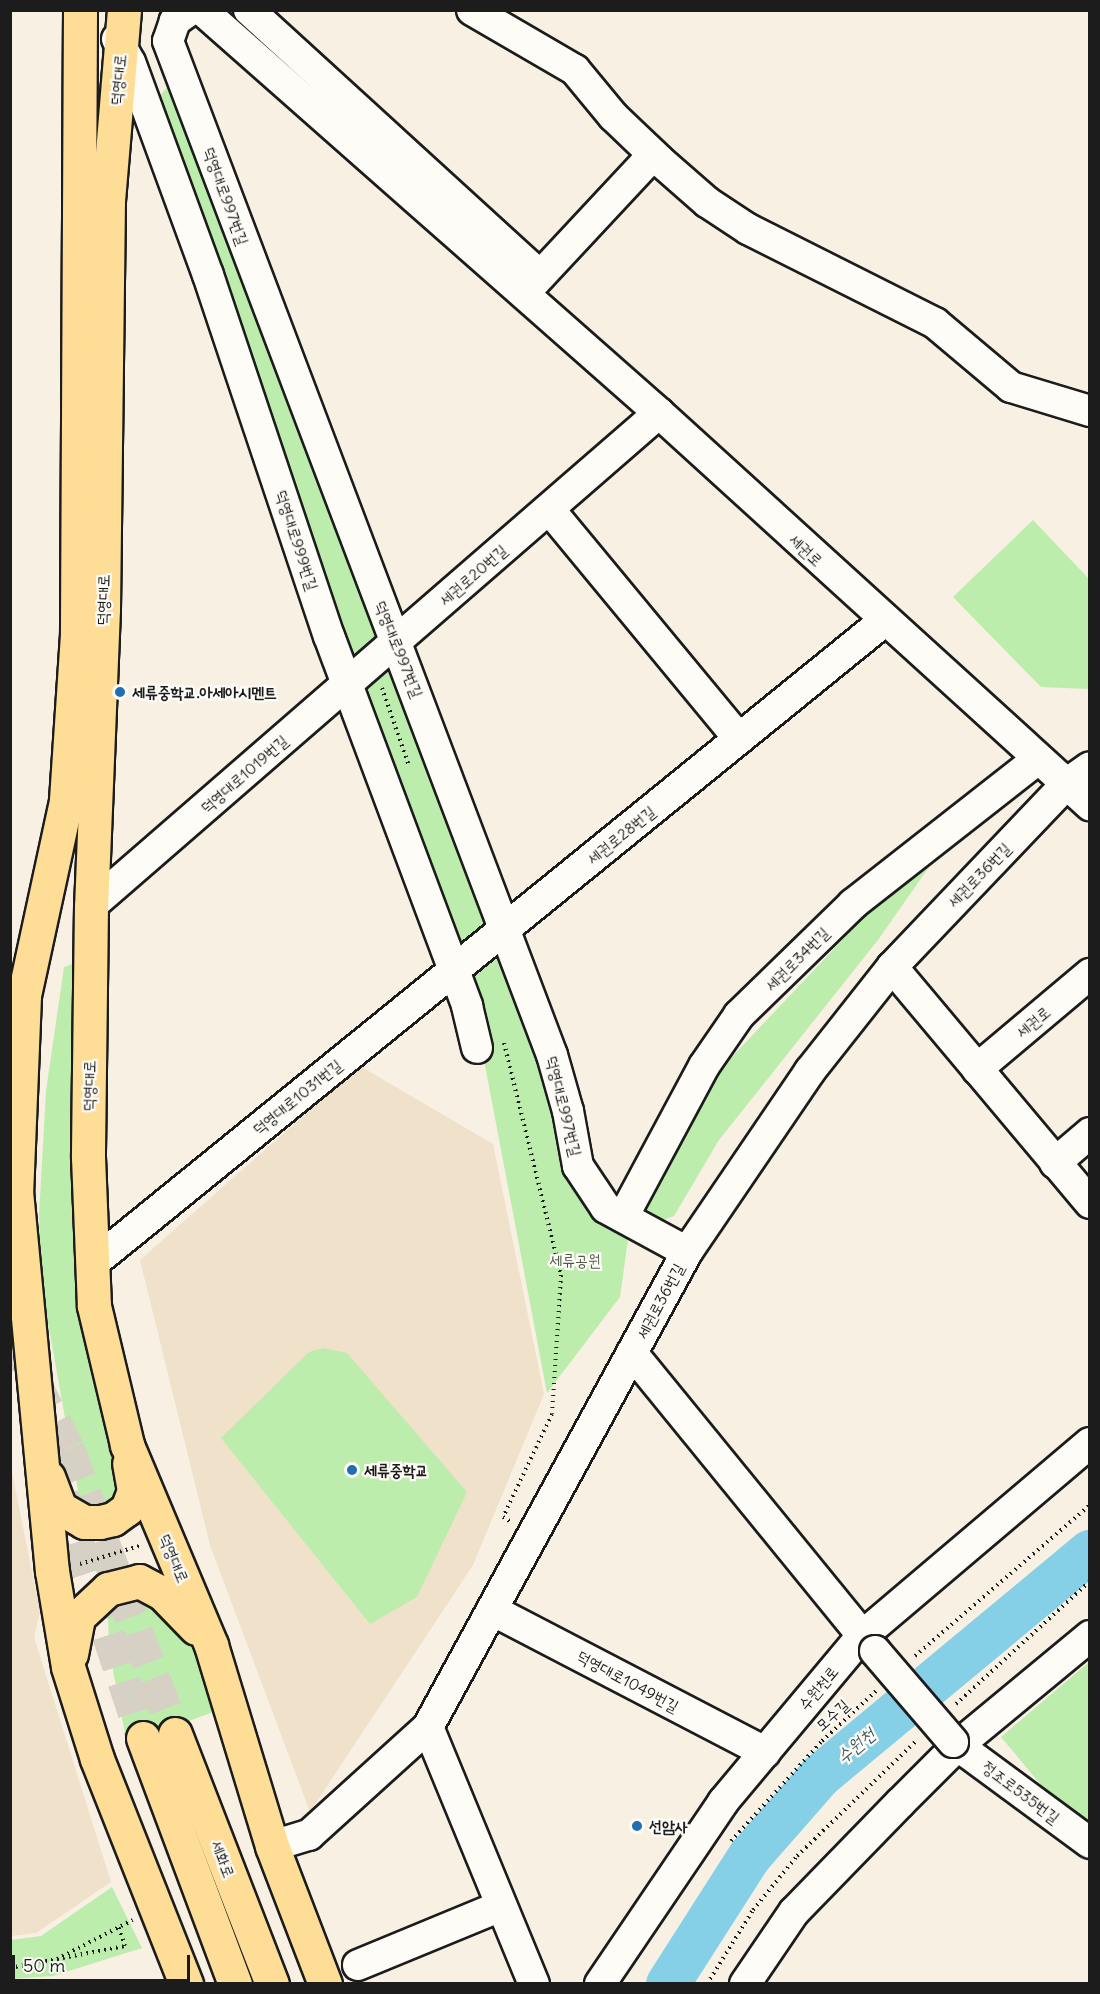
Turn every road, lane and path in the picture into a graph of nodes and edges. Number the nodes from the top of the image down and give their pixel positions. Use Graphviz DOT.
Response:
graph roads {
  1 [pos="80,10"];
  2 [pos="88,10"];
  3 [pos="190,10"];
  4 [pos="202,10"];
  5 [pos="249,10"];
  6 [pos="472,10"];
  7 [pos="118,25"];
  8 [pos="80,145"];
  9 [pos="653,155"];
  10 [pos="532,285"];
  11 [pos="1089,411"];
  12 [pos="659,414"];
  13 [pos="549,509"];
  14 [pos="884,621"];
  15 [pos="397,642"];
  16 [pos="346,685"];
  17 [pos="739,739"];
  18 [pos="1038,759"];
  19 [pos="1089,767"];
  20 [pos="1066,784"];
  21 [pos="1089,806"];
  22 [pos="91,906"];
  23 [pos="503,931"];
  24 [pos="892,966"];
  25 [pos="453,969"];
  26 [pos="1089,974"];
  27 [pos="477,1048"];
  28 [pos="977,1069"];
  29 [pos="1089,1133"];
  30 [pos="1055,1163"];
  31 [pos="1089,1203"];
  32 [pos="623,1216"];
  33 [pos="687,1252"];
  34 [pos="92,1264"];
  35 [pos="632,1353"];
  36 [pos="1089,1443"];
  37 [pos="127,1445"];
  38 [pos="41,1458"];
  39 [pos="1089,1505"];
  40 [pos="150,1543"];
  41 [pos="79,1564"];
  42 [pos="1089,1581"];
  43 [pos="492,1610"];
  44 [pos="1089,1636"];
  45 [pos="868,1644"];
  46 [pos="211,1645"];
  47 [pos="912,1658"];
  48 [pos="68,1667"];
  49 [pos="879,1688"];
  50 [pos="949,1710"];
  51 [pos="428,1727"];
  52 [pos="175,1734"];
  53 [pos="143,1738"];
  54 [pos="944,1741"];
  55 [pos="765,1752"];
  56 [pos="1089,1843"];
  57 [pos="272,1846"];
  58 [pos="726,1848"];
  59 [pos="501,1906"];
  60 [pos="51,1962"];
  61 [pos="358,1965"];
  62 [pos="10,1968"];
  63 [pos="186,1983"];
  64 [pos="235,1983"];
  65 [pos="272,1983"];
  66 [pos="325,1983"];
  67 [pos="534,1983"];
  68 [pos="600,1983"];
  69 [pos="708,1983"];
  70 [pos="745,1983"];
  1 -- 8 [label="main road, 덕영대로"];
  2 -- 8 [label="main road, 덕영대로"];
  3 -- 15 [label="street, 덕영대로997번길"];
  4 -- 10 [label="street"];
  5 -- 10 [label="street"];
  6 -- 9 [label="street"];
  7 -- 16 [label="street, 덕영대로999번길"];
  7 -- 22 [label="main road, 덕영대로"];
  8 -- 38 [label="main road, 덕영대로"];
  9 -- 10 [label="street"];
  9 -- 11 [label="street"];
  10 -- 12 [label="street, 세권로"];
  12 -- 13 [label="street, 세권로20번길"];
  12 -- 14 [label="street, 세권로"];
  13 -- 15 [label="street, 세권로20번길"];
  13 -- 17 [label="street"];
  14 -- 17 [label="street, 세권로28번길"];
  14 -- 18 [label="street, 세권로"];
  15 -- 16 [label="street, 덕영대로1019번길"];
  15 -- 23 [label="street, 덕영대로997번길"];
  16 -- 22 [label="street, 덕영대로1019번길"];
  16 -- 25 [label="street, 덕영대로999번길"];
  17 -- 23 [label="street, 세권로28번길"];
  18 -- 20 [label="street, 세권로"];
  18 -- 32 [label="street, 세권로34번길"];
  19 -- 20 [label="street, 세권로36번길"];
  20 -- 21 [label="street, 세권로"];
  20 -- 24 [label="street, 세권로36번길"];
  22 -- 34 [label="main road, 덕영대로"];
  23 -- 25 [label="street, 덕영대로1031번길"];
  23 -- 32 [label="street, 덕영대로997번길"];
  24 -- 28 [label="street"];
  24 -- 33 [label="street, 세권로36번길"];
  25 -- 27 [label="street, 덕영대로999번길"];
  25 -- 34 [label="street, 덕영대로1031번길"];
  26 -- 28 [label="street, 세권로"];
  28 -- 30 [label="street"];
  29 -- 30 [label="street"];
  30 -- 31 [label="street"];
  32 -- 33 [label="street, 덕영대로997번길"];
  33 -- 35 [label="street, 세권로36번길"];
  34 -- 37 [label="main road, 덕영대로"];
  35 -- 43 [label="street"];
  35 -- 45 [label="street, 세권로36번길"];
  36 -- 45 [label="street, 수원천로"];
  37 -- 38 [label="main road"];
  37 -- 46 [label="main road, 덕영대로"];
  38 -- 48 [label="main road, 덕영대로"];
  39 -- 47 [label="path"];
  40 -- 41 [label="path"];
  42 -- 50 [label="path"];
  43 -- 51 [label="street"];
  43 -- 55 [label="street, 덕영대로1049번길"];
  44 -- 54 [label="street"];
  45 -- 54 [label="street, 세권로36번길, bridge"];
  45 -- 55 [label="street, 수원천로"];
  46 -- 48 [label="main road"];
  46 -- 57 [label="main road, 덕영대로"];
  48 -- 63 [label="main road, 덕영대로"];
  49 -- 58 [label="path, 모수길"];
  51 -- 57 [label="street"];
  51 -- 59 [label="street"];
  52 -- 65 [label="main road, 세화로"];
  53 -- 64 [label="main road, 세화로"];
  54 -- 56 [label="street, 정조로535번길"];
  54 -- 69 [label="path"];
  54 -- 70 [label="street"];
  55 -- 68 [label="street, 수원천로"];
  57 -- 66 [label="main road, 덕영대로"];
  59 -- 61 [label="street"];
  59 -- 67 [label="street"];
  60 -- 60 [label="path"];
  60 -- 62 [label="path"];
}
